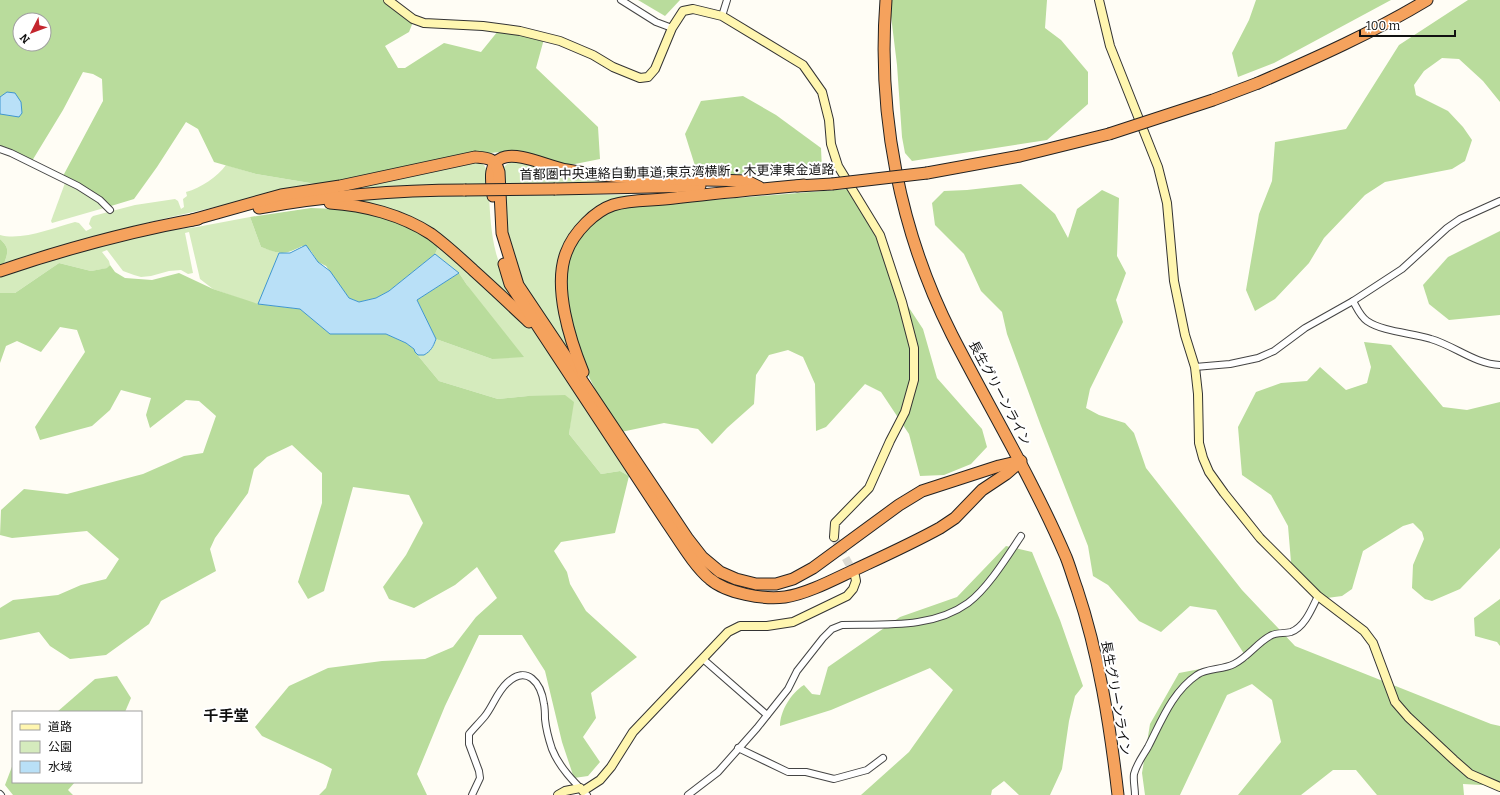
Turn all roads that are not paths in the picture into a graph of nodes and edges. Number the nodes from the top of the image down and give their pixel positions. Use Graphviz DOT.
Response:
graph roads {
  1 [pos="388,0"];
  2 [pos="621,0"];
  3 [pos="727,0"];
  4 [pos="886,0"];
  5 [pos="1099,0"];
  6 [pos="1427,0"];
  7 [pos="722,16"];
  8 [pos="672,28"];
  9 [pos="0,149"];
  10 [pos="495,164"];
  11 [pos="804,185"];
  12 [pos="759,187"];
  13 [pos="1500,201"];
  14 [pos="278,204"];
  15 [pos="110,210"];
  16 [pos="192,220"];
  17 [pos="0,271"];
  18 [pos="1353,301"];
  19 [pos="542,335"];
  20 [pos="1500,365"];
  21 [pos="1195,367"];
  22 [pos="594,397"];
  23 [pos="1020,461"];
  24 [pos="1021,536"];
  25 [pos="834,537"];
  26 [pos="855,576"];
  27 [pos="1318,596"];
  28 [pos="703,659"];
  29 [pos="767,715"];
  30 [pos="738,748"];
  31 [pos="883,758"];
  32 [pos="1500,787"];
  33 [pos="583,791"];
  34 [pos="472,795"];
  35 [pos="558,795"];
  36 [pos="688,795"];
  37 [pos="1118,795"];
  38 [pos="1135,795"];
  1 -- 8 [label="street"];
  2 -- 8 [label="street"];
  3 -- 7 [label="street"];
  4 -- 23 [label="highway, 長生グリーンライン"];
  5 -- 21 [label="street"];
  6 -- 11 [label="highway, 首都圏中央連絡自動車道;東京湾横断・木更津東金道路, bridge"];
  7 -- 8 [label="street"];
  7 -- 25 [label="street"];
  9 -- 15 [label="street"];
  10 -- 12 [label="highway"];
  10 -- 16 [label="highway"];
  10 -- 19 [label="highway"];
  10 -- 22 [label="highway"];
  11 -- 12 [label="highway, 首都圏中央連絡自動車道;東京湾横断・木更津東金道路"];
  11 -- 22 [label="highway"];
  12 -- 14 [label="highway, 首都圏中央連絡自動車道;東京湾横断・木更津東金道路, bridge"];
  13 -- 18 [label="street"];
  14 -- 16 [label="highway, 首都圏中央連絡自動車道;東京湾横断・木更津東金道路"];
  14 -- 19 [label="highway"];
  16 -- 17 [label="highway, 首都圏中央連絡自動車道;東京湾横断・木更津東金道路"];
  18 -- 20 [label="street"];
  18 -- 21 [label="street"];
  19 -- 23 [label="highway"];
  21 -- 27 [label="street"];
  22 -- 23 [label="highway"];
  23 -- 37 [label="highway, 長生グリーンライン"];
  24 -- 29 [label="street"];
  26 -- 28 [label="street"];
  27 -- 32 [label="street"];
  27 -- 38 [label="street"];
  28 -- 29 [label="street"];
  28 -- 33 [label="street"];
  29 -- 30 [label="street"];
  30 -- 31 [label="street"];
  30 -- 36 [label="street"];
  33 -- 34 [label="street"];
  33 -- 35 [label="street"];
}
